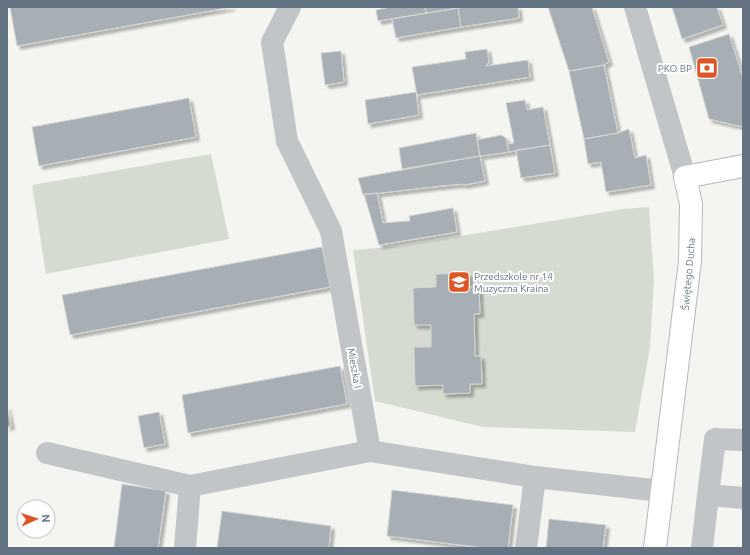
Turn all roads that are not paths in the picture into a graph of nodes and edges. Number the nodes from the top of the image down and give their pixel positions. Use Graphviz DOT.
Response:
graph roads {
  1 [pos="290,7"];
  2 [pos="635,7"];
  3 [pos="743,166"];
  4 [pos="685,177"];
  5 [pos="743,440"];
  6 [pos="370,451"];
  7 [pos="47,453"];
  8 [pos="535,477"];
  9 [pos="190,486"];
  10 [pos="662,491"];
  11 [pos="708,495"];
  12 [pos="743,498"];
  13 [pos="185,548"];
  14 [pos="526,548"];
  15 [pos="655,548"];
  16 [pos="702,548"];
  1 -- 6 [label="street, Mieszka I"];
  2 -- 4 [label="street, Świętego Ducha"];
  3 -- 4 [label="main road"];
  4 -- 10 [label="main road, Świętego Ducha"];
  5 -- 11 [label="street"];
  6 -- 8 [label="street"];
  6 -- 9 [label="street"];
  7 -- 9 [label="street"];
  8 -- 10 [label="street"];
  8 -- 14 [label="street"];
  9 -- 13 [label="street"];
  10 -- 15 [label="main road, Świętego Ducha"];
  11 -- 12 [label="street"];
  11 -- 16 [label="street"];
}
